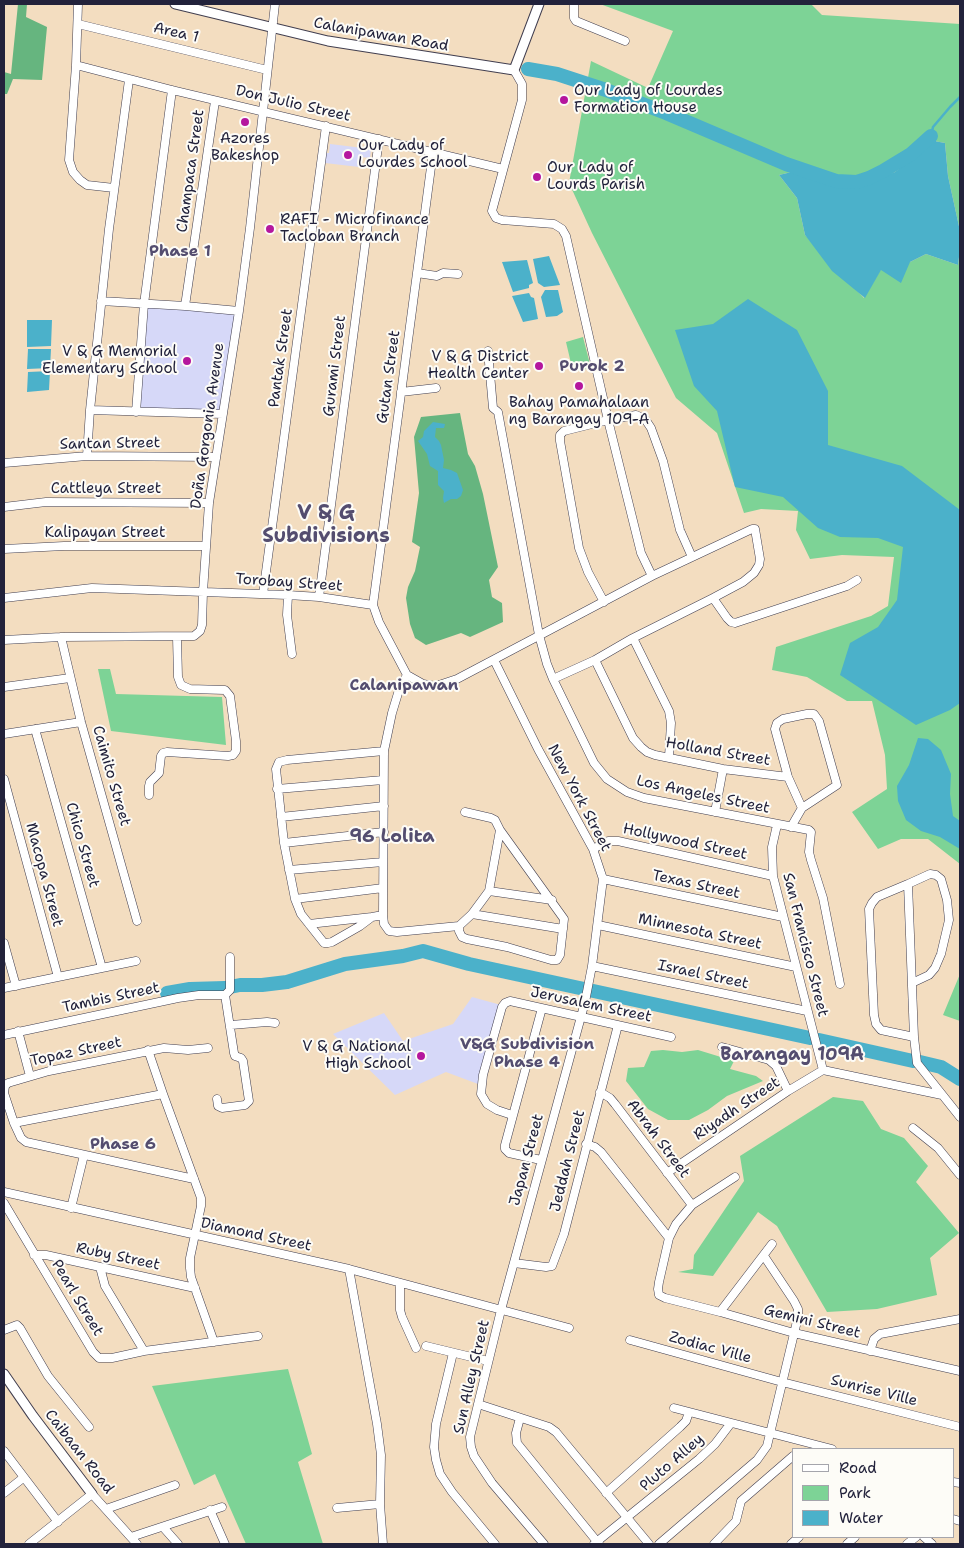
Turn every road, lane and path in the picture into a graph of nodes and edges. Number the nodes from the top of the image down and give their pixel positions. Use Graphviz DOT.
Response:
graph roads {
  1 [pos="78,4"];
  2 [pos="175,4"];
  3 [pos="275,4"];
  4 [pos="539,4"];
  5 [pos="574,4"];
  6 [pos="78,24"];
  7 [pos="272,28"];
  8 [pos="625,41"];
  9 [pos="76,65"];
  10 [pos="267,70"];
  11 [pos="514,70"];
  12 [pos="129,80"];
  13 [pos="172,90"];
  14 [pos="216,100"];
  15 [pos="262,111"];
  16 [pos="326,126"];
  17 [pos="379,139"];
  18 [pos="433,152"];
  19 [pos="503,169"];
  20 [pos="114,188"];
  21 [pos="417,273"];
  22 [pos="458,274"];
  23 [pos="102,301"];
  24 [pos="144,304"];
  25 [pos="185,306"];
  26 [pos="239,311"];
  27 [pos="488,350"];
  28 [pos="436,388"];
  29 [pos="401,392"];
  30 [pos="90,410"];
  31 [pos="136,412"];
  32 [pos="223,414"];
  33 [pos="608,420"];
  34 [pos="87,456"];
  35 [pos="216,457"];
  36 [pos="4,463"];
  37 [pos="209,503"];
  38 [pos="4,507"];
  39 [pos="206,546"];
  40 [pos="4,549"];
  41 [pos="692,557"];
  42 [pos="652,576"];
  43 [pos="856,580"];
  44 [pos="203,592"];
  45 [pos="263,594"];
  46 [pos="288,595"];
  47 [pos="319,597"];
  48 [pos="4,598"];
  49 [pos="713,598"];
  50 [pos="604,602"];
  51 [pos="373,605"];
  52 [pos="539,635"];
  53 [pos="177,636"];
  54 [pos="61,637"];
  55 [pos="633,638"];
  56 [pos="4,640"];
  57 [pos="292,654"];
  58 [pos="494,660"];
  59 [pos="595,660"];
  60 [pos="407,675"];
  61 [pos="70,678"];
  62 [pos="553,679"];
  63 [pos="4,687"];
  64 [pos="81,722"];
  65 [pos="35,729"];
  66 [pos="4,734"];
  67 [pos="384,751"];
  68 [pos="669,757"];
  69 [pos="724,769"];
  70 [pos="788,777"];
  71 [pos="4,779"];
  72 [pos="383,780"];
  73 [pos="277,789"];
  74 [pos="149,795"];
  75 [pos="384,806"];
  76 [pos="802,808"];
  77 [pos="465,812"];
  78 [pos="715,812"];
  79 [pos="281,817"];
  80 [pos="778,825"];
  81 [pos="791,827"];
  82 [pos="500,830"];
  83 [pos="384,832"];
  84 [pos="284,843"];
  85 [pos="593,849"];
  86 [pos="383,862"];
  87 [pos="289,870"];
  88 [pos="773,876"];
  89 [pos="603,879"];
  90 [pos="908,884"];
  91 [pos="383,888"];
  92 [pos="489,891"];
  93 [pos="295,899"];
  94 [pos="552,900"];
  95 [pos="472,914"];
  96 [pos="383,915"];
  97 [pos="372,917"];
  98 [pos="783,917"];
  99 [pos="137,921"];
  100 [pos="309,924"];
  101 [pos="598,925"];
  102 [pos="459,926"];
  103 [pos="563,929"];
  104 [pos="4,943"];
  105 [pos="230,958"];
  106 [pos="136,961"];
  107 [pos="592,966"];
  108 [pos="796,967"];
  109 [pos="102,968"];
  110 [pos="58,977"];
  111 [pos="912,983"];
  112 [pos="840,984"];
  113 [pos="16,986"];
  114 [pos="4,988"];
  115 [pos="225,995"];
  116 [pos="542,1008"];
  117 [pos="807,1011"];
  118 [pos="581,1017"];
  119 [pos="275,1023"];
  120 [pos="231,1025"];
  121 [pos="618,1025"];
  122 [pos="18,1032"];
  123 [pos="4,1034"];
  124 [pos="671,1037"];
  125 [pos="914,1037"];
  126 [pos="722,1047"];
  127 [pos="208,1048"];
  128 [pos="148,1050"];
  129 [pos="823,1070"];
  130 [pos="30,1076"];
  131 [pos="927,1077"];
  132 [pos="918,1090"];
  133 [pos="788,1091"];
  134 [pos="600,1092"];
  135 [pos="163,1094"];
  136 [pos="942,1095"];
  137 [pos="217,1099"];
  138 [pos="512,1116"];
  139 [pos="960,1117"];
  140 [pos="14,1123"];
  141 [pos="913,1128"];
  142 [pos="586,1144"];
  143 [pos="84,1155"];
  144 [pos="541,1160"];
  145 [pos="667,1173"];
  146 [pos="960,1175"];
  147 [pos="735,1177"];
  148 [pos="194,1179"];
  149 [pos="4,1192"];
  150 [pos="4,1203"];
  151 [pos="692,1205"];
  152 [pos="71,1208"];
  153 [pos="195,1236"];
  154 [pos="669,1238"];
  155 [pos="772,1244"];
  156 [pos="34,1255"];
  157 [pos="764,1256"];
  158 [pos="514,1263"];
  159 [pos="100,1267"];
  160 [pos="349,1269"];
  161 [pos="400,1283"];
  162 [pos="195,1288"];
  163 [pos="501,1310"];
  164 [pos="720,1312"];
  165 [pos="960,1318"];
  166 [pos="569,1328"];
  167 [pos="4,1330"];
  168 [pos="794,1333"];
  169 [pos="258,1336"];
  170 [pos="630,1340"];
  171 [pos="214,1342"];
  172 [pos="426,1346"];
  173 [pos="416,1348"];
  174 [pos="144,1351"];
  175 [pos="870,1351"];
  176 [pos="453,1353"];
  177 [pos="488,1361"];
  178 [pos="960,1371"];
  179 [pos="4,1374"];
  180 [pos="782,1382"];
  181 [pos="478,1404"];
  182 [pos="674,1408"];
  183 [pos="689,1412"];
  184 [pos="520,1418"];
  185 [pos="730,1423"];
  186 [pos="89,1427"];
  187 [pos="960,1427"];
  188 [pos="770,1433"];
  189 [pos="808,1443"];
  190 [pos="801,1448"];
  191 [pos="828,1448"];
  192 [pos="4,1451"];
  193 [pos="792,1457"];
  194 [pos="23,1478"];
  195 [pos="175,1486"];
  196 [pos="4,1493"];
  197 [pos="606,1493"];
  198 [pos="92,1494"];
  199 [pos="380,1504"];
  200 [pos="222,1506"];
  201 [pos="337,1508"];
  202 [pos="106,1509"];
  203 [pos="210,1510"];
  204 [pos="626,1518"];
  205 [pos="58,1522"];
  206 [pos="163,1527"];
  207 [pos="131,1537"];
  208 [pos="34,1543"];
  209 [pos="597,1543"];
  210 [pos="137,1544"];
  211 [pos="178,1544"];
  212 [pos="225,1544"];
  213 [pos="383,1544"];
  214 [pos="495,1544"];
  215 [pos="544,1544"];
  216 [pos="648,1544"];
  217 [pos="658,1544"];
  218 [pos="714,1544"];
  1 -- 6 [label="street"];
  2 -- 7 [label="street, Calanipawan Road"];
  3 -- 7 [label="street, Doña Gorgonia Avenue"];
  4 -- 11 [label="street"];
  5 -- 8 [label="street"];
  6 -- 9 [label="street"];
  6 -- 10 [label="street, Area 1"];
  7 -- 10 [label="street, Doña Gorgonia Avenue"];
  7 -- 11 [label="street, Calanipawan Road"];
  9 -- 12 [label="street, Don Julio Street"];
  9 -- 20 [label="street"];
  10 -- 15 [label="street, Doña Gorgonia Avenue"];
  11 -- 19 [label="street"];
  12 -- 13 [label="street, Don Julio Street"];
  12 -- 20 [label="street"];
  13 -- 14 [label="street, Don Julio Street"];
  13 -- 24 [label="street"];
  14 -- 15 [label="street, Don Julio Street"];
  14 -- 25 [label="street, Champaca Street"];
  15 -- 16 [label="street, Don Julio Street"];
  15 -- 26 [label="street, Doña Gorgonia Avenue"];
  16 -- 17 [label="street, Don Julio Street"];
  16 -- 45 [label="street, Pantak Street"];
  17 -- 18 [label="street, Don Julio Street"];
  17 -- 47 [label="street, Gurami Street"];
  18 -- 19 [label="street, Don Julio Street"];
  18 -- 21 [label="street, Gutan Street"];
  19 -- 33 [label="street"];
  20 -- 23 [label="street"];
  21 -- 22 [label="street"];
  21 -- 29 [label="street, Gutan Street"];
  23 -- 24 [label="street"];
  23 -- 30 [label="street"];
  24 -- 25 [label="street"];
  24 -- 31 [label="street"];
  25 -- 26 [label="street"];
  26 -- 32 [label="street, Doña Gorgonia Avenue"];
  27 -- 52 [label="street, Los Angeles Street"];
  28 -- 29 [label="street"];
  29 -- 51 [label="street, Gutan Street"];
  30 -- 31 [label="street"];
  30 -- 34 [label="street"];
  31 -- 32 [label="street"];
  32 -- 35 [label="street, Doña Gorgonia Avenue"];
  33 -- 41 [label="street"];
  33 -- 42 [label="street"];
  33 -- 50 [label="street"];
  34 -- 35 [label="street, Santan Street"];
  34 -- 36 [label="street, Santan Street"];
  35 -- 37 [label="street, Doña Gorgonia Avenue"];
  37 -- 38 [label="street, Cattleya Street"];
  37 -- 39 [label="street, Doña Gorgonia Avenue"];
  39 -- 40 [label="street, Kalipayan Street"];
  39 -- 44 [label="street, Doña Gorgonia Avenue"];
  41 -- 42 [label="street"];
  41 -- 49 [label="street"];
  42 -- 50 [label="street"];
  43 -- 49 [label="street"];
  44 -- 45 [label="street, Torobay Street"];
  44 -- 48 [label="street, Torobay Street"];
  44 -- 53 [label="street, Doña Gorgonia Avenue"];
  45 -- 46 [label="street, Torobay Street"];
  46 -- 47 [label="street, Torobay Street"];
  46 -- 57 [label="street"];
  47 -- 51 [label="street, Torobay Street"];
  49 -- 55 [label="street"];
  50 -- 52 [label="street"];
  51 -- 60 [label="street"];
  52 -- 58 [label="street"];
  52 -- 62 [label="street, Los Angeles Street"];
  53 -- 54 [label="street, Doña Gorgonia Avenue"];
  53 -- 74 [label="street"];
  54 -- 56 [label="street, Doña Gorgonia Avenue"];
  54 -- 61 [label="street, Caimito Street"];
  55 -- 59 [label="street"];
  55 -- 68 [label="street"];
  58 -- 60 [label="street"];
  58 -- 85 [label="street, New York Street"];
  59 -- 62 [label="street"];
  59 -- 68 [label="street, Holland Street"];
  60 -- 67 [label="street"];
  61 -- 63 [label="street"];
  61 -- 64 [label="street, Caimito Street"];
  62 -- 78 [label="street, Los Angeles Street"];
  64 -- 65 [label="street"];
  64 -- 99 [label="street, Caimito Street"];
  65 -- 66 [label="street"];
  65 -- 109 [label="street, Chico Street"];
  67 -- 72 [label="street"];
  67 -- 73 [label="street"];
  68 -- 69 [label="street, Holland Street"];
  69 -- 70 [label="street, Holland Street"];
  69 -- 78 [label="street"];
  70 -- 76 [label="street"];
  70 -- 76 [label="street"];
  71 -- 110 [label="street, Macopa Street"];
  72 -- 73 [label="street"];
  72 -- 75 [label="street"];
  73 -- 79 [label="street"];
  75 -- 79 [label="street"];
  75 -- 83 [label="street"];
  76 -- 81 [label="street"];
  77 -- 82 [label="street"];
  78 -- 80 [label="street, Los Angeles Street"];
  79 -- 84 [label="street"];
  80 -- 81 [label="street, Los Angeles Street"];
  80 -- 88 [label="street, San Francisco Street"];
  81 -- 112 [label="street, Los Angeles Street"];
  82 -- 92 [label="street"];
  82 -- 94 [label="street"];
  83 -- 84 [label="street"];
  83 -- 86 [label="street"];
  84 -- 87 [label="street"];
  85 -- 88 [label="street, Hollywood Street"];
  85 -- 89 [label="street, New York Street"];
  86 -- 87 [label="street"];
  86 -- 91 [label="street"];
  87 -- 93 [label="street"];
  88 -- 98 [label="street, San Francisco Street"];
  89 -- 98 [label="street, Texas Street"];
  89 -- 101 [label="street, New York Street"];
  90 -- 111 [label="street"];
  90 -- 111 [label="street"];
  90 -- 125 [label="street"];
  91 -- 93 [label="street"];
  91 -- 96 [label="street"];
  92 -- 94 [label="street"];
  92 -- 95 [label="street"];
  93 -- 100 [label="street"];
  94 -- 103 [label="street"];
  95 -- 102 [label="street"];
  95 -- 103 [label="street"];
  96 -- 97 [label="street"];
  96 -- 102 [label="street"];
  97 -- 100 [label="street"];
  97 -- 100 [label="street"];
  98 -- 108 [label="street, San Francisco Street"];
  101 -- 107 [label="street, New York Street"];
  101 -- 108 [label="street, Minnesota Street"];
  102 -- 103 [label="street"];
  104 -- 113 [label="street"];
  105 -- 115 [label="street"];
  106 -- 109 [label="street"];
  107 -- 117 [label="street, Israel Street"];
  107 -- 118 [label="street, New York Street"];
  108 -- 117 [label="street, San Francisco Street"];
  109 -- 110 [label="street"];
  110 -- 113 [label="street"];
  111 -- 125 [label="street"];
  113 -- 114 [label="street"];
  115 -- 120 [label="street"];
  115 -- 122 [label="street, Tambis Street"];
  116 -- 118 [label="street, Jerusalem Street"];
  116 -- 138 [label="street"];
  116 -- 138 [label="street, Jerusalem Street"];
  117 -- 129 [label="street, San Francisco Street"];
  118 -- 121 [label="street, Jerusalem Street"];
  118 -- 144 [label="street, Japan Street"];
  119 -- 120 [label="street"];
  120 -- 137 [label="street"];
  121 -- 124 [label="street, Jerusalem Street"];
  121 -- 134 [label="street, Jeddah Street"];
  122 -- 123 [label="street, Tambis Street"];
  122 -- 130 [label="street"];
  125 -- 131 [label="street"];
  126 -- 133 [label="street"];
  127 -- 128 [label="street, Topaz Street"];
  128 -- 130 [label="street, Topaz Street"];
  128 -- 135 [label="street"];
  129 -- 132 [label="street"];
  129 -- 133 [label="street, Riyadh Street"];
  130 -- 140 [label="street, Topaz Street"];
  131 -- 132 [label="street"];
  131 -- 136 [label="street"];
  132 -- 136 [label="street"];
  133 -- 145 [label="street, Riyadh Street"];
  134 -- 142 [label="street, Jeddah Street"];
  134 -- 145 [label="street, Abrah Street"];
  135 -- 140 [label="street"];
  135 -- 148 [label="street"];
  136 -- 139 [label="street"];
  138 -- 144 [label="street"];
  140 -- 143 [label="street, Topaz Street"];
  141 -- 146 [label="street"];
  142 -- 154 [label="street"];
  142 -- 158 [label="street, Jeddah Street"];
  143 -- 148 [label="street, Topaz Street"];
  143 -- 152 [label="street"];
  144 -- 158 [label="street, Japan Street"];
  145 -- 151 [label="street, Abrah Street"];
  147 -- 151 [label="street"];
  148 -- 153 [label="street"];
  149 -- 152 [label="street, Diamond Street"];
  150 -- 156 [label="street, Pearl Street"];
  151 -- 154 [label="street"];
  152 -- 153 [label="street, Diamond Street"];
  153 -- 160 [label="street, Diamond Street"];
  153 -- 162 [label="street"];
  154 -- 164 [label="street, Gemini Street"];
  155 -- 157 [label="street"];
  156 -- 159 [label="street, Ruby Street"];
  156 -- 174 [label="street, Pearl Street"];
  157 -- 164 [label="street"];
  157 -- 168 [label="street"];
  158 -- 163 [label="street, Japan Street"];
  159 -- 162 [label="street, Ruby Street"];
  159 -- 174 [label="street"];
  160 -- 161 [label="street, Diamond Street"];
  160 -- 199 [label="street"];
  161 -- 163 [label="street, Diamond Street"];
  161 -- 173 [label="street"];
  162 -- 171 [label="street"];
  163 -- 166 [label="street, Diamond Street"];
  163 -- 177 [label="street, Sun Alley Street"];
  164 -- 168 [label="street, Gemini Street"];
  165 -- 175 [label="street"];
  167 -- 186 [label="street"];
  168 -- 175 [label="street, Gemini Street"];
  168 -- 180 [label="street"];
  169 -- 171 [label="street, Pearl Street"];
  170 -- 180 [label="street, Zodiac Ville"];
  171 -- 174 [label="street, Pearl Street"];
  172 -- 176 [label="street"];
  175 -- 178 [label="street, Gemini Street"];
  176 -- 177 [label="street"];
  176 -- 214 [label="street"];
  177 -- 181 [label="street, Sun Alley Street"];
  179 -- 198 [label="street, Caibaan Road"];
  180 -- 187 [label="street, Sunrise Ville"];
  180 -- 188 [label="street"];
  181 -- 184 [label="street"];
  181 -- 215 [label="street, Sun Alley Street"];
  182 -- 183 [label="street"];
  183 -- 185 [label="street"];
  183 -- 197 [label="street"];
  184 -- 197 [label="street"];
  184 -- 209 [label="street"];
  185 -- 188 [label="street"];
  185 -- 204 [label="street, Pluto Alley"];
  188 -- 189 [label="street"];
  188 -- 217 [label="street"];
  189 -- 190 [label="street"];
  189 -- 191 [label="street"];
  192 -- 194 [label="street"];
  193 -- 218 [label="street"];
  194 -- 196 [label="street"];
  194 -- 205 [label="street"];
  195 -- 202 [label="street"];
  197 -- 204 [label="street"];
  198 -- 202 [label="street, Caibaan Road"];
  198 -- 205 [label="street"];
  199 -- 201 [label="street"];
  199 -- 213 [label="street"];
  200 -- 203 [label="street"];
  202 -- 207 [label="street, Caibaan Road"];
  203 -- 206 [label="street"];
  203 -- 212 [label="street"];
  204 -- 209 [label="street, Pluto Alley"];
  204 -- 216 [label="street"];
  205 -- 208 [label="street"];
  206 -- 207 [label="street"];
  206 -- 211 [label="street"];
  207 -- 210 [label="street, Caibaan Road"];
}
